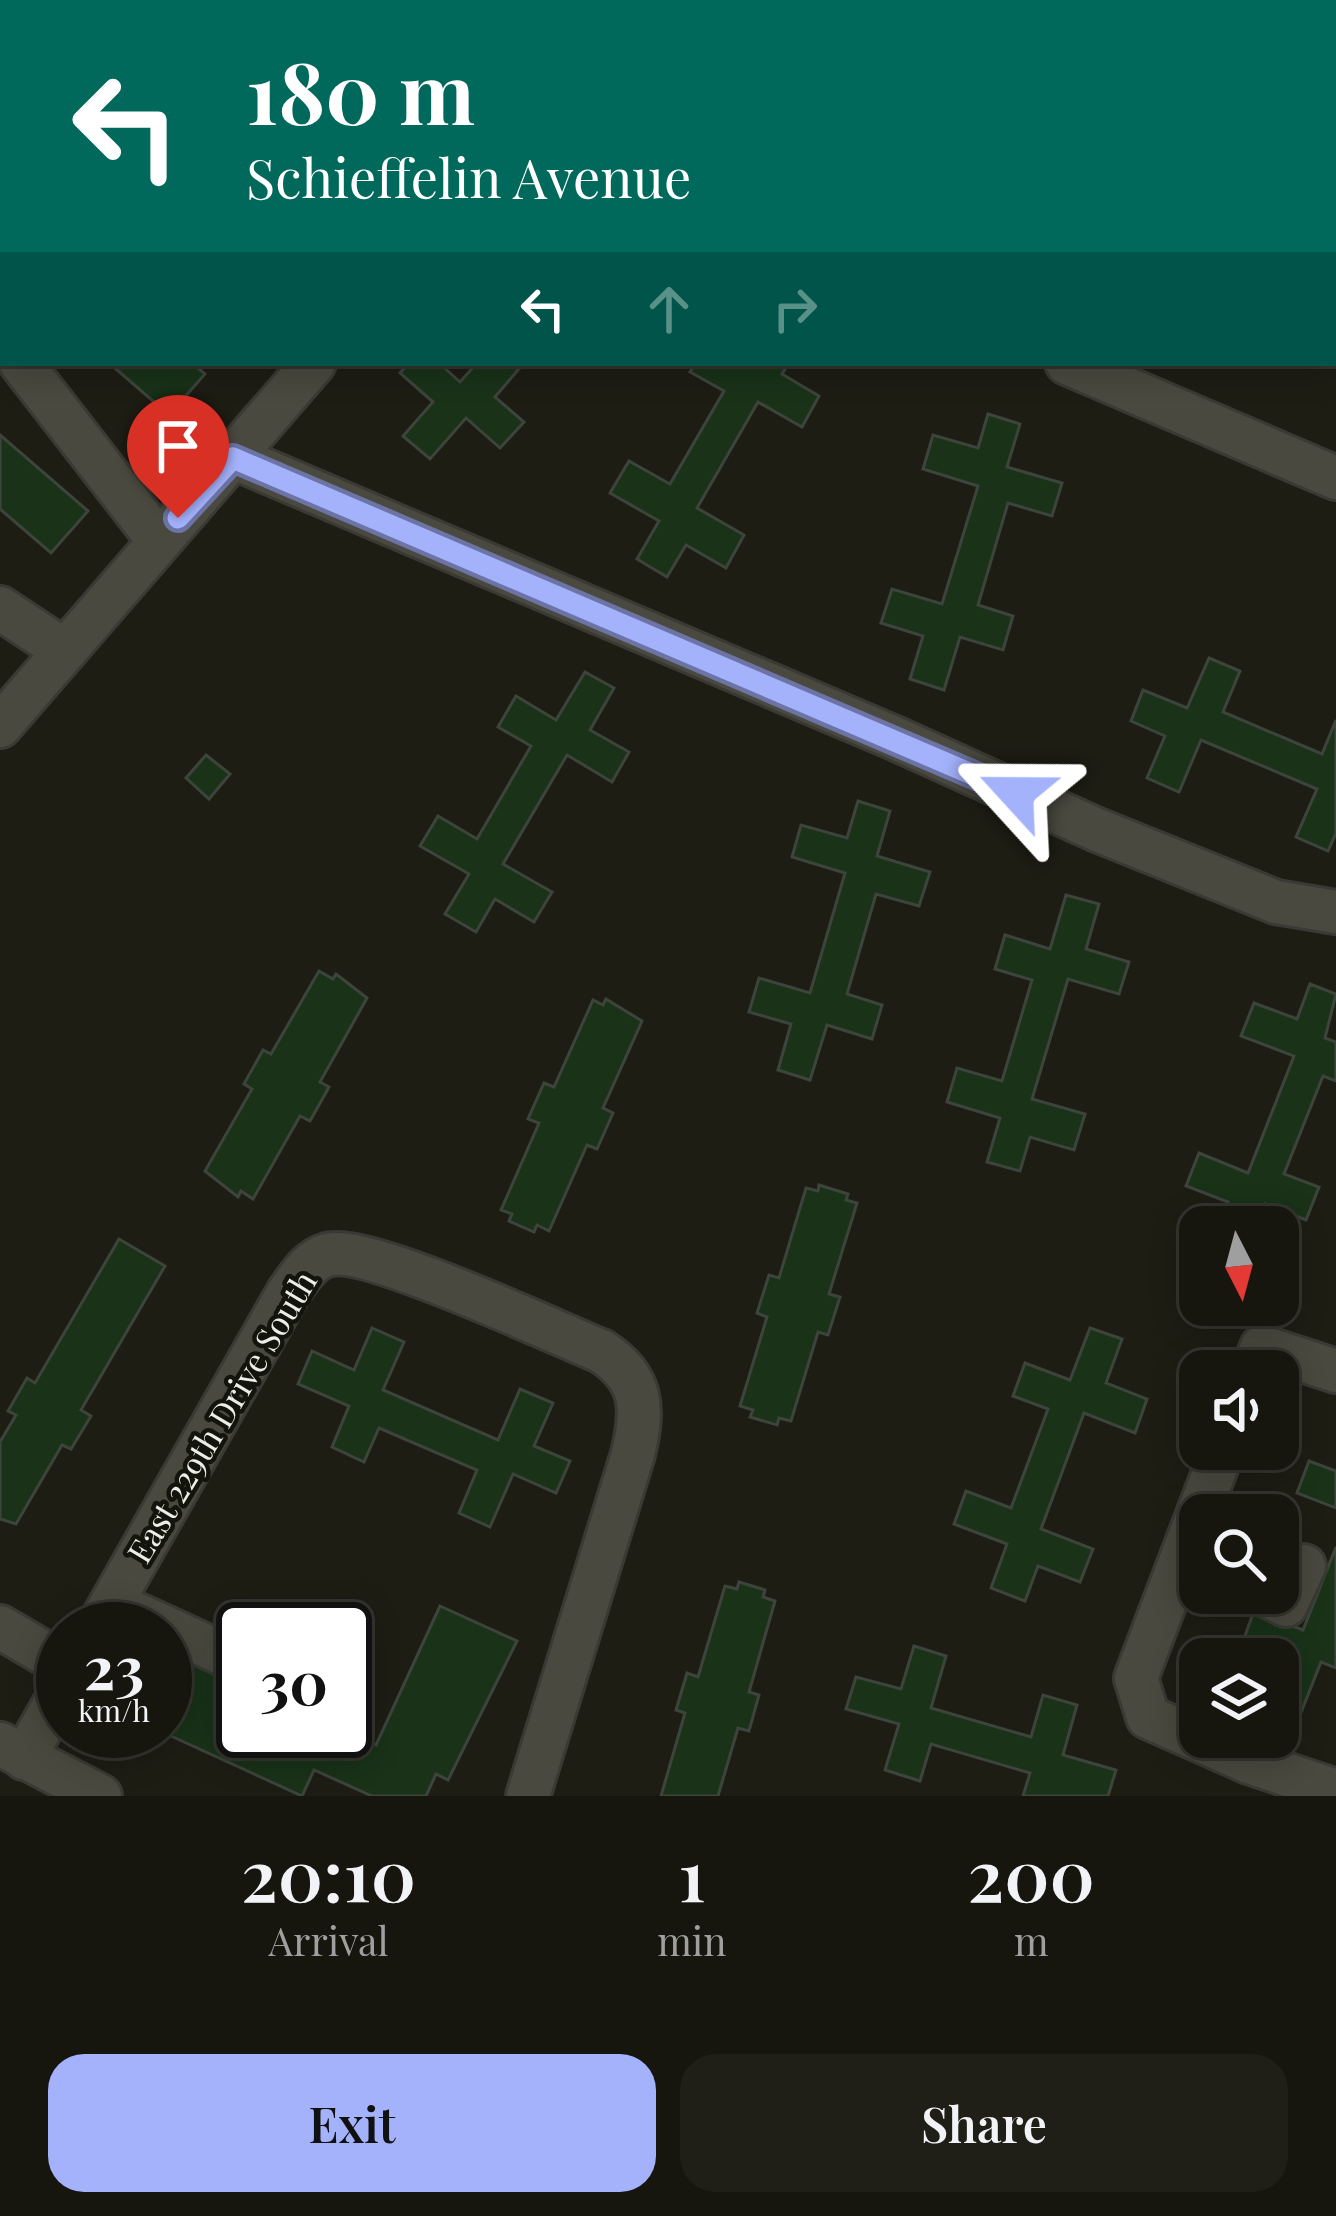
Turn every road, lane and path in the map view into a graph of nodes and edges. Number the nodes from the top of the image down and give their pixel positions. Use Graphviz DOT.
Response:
graph roads {
  1 [pos="23,366"];
  2 [pos="311,366"];
  3 [pos="1074,366"];
  4 [pos="233,458"];
  5 [pos="1336,478"];
  6 [pos="159,541"];
  7 [pos="0,608"];
  8 [pos="65,651"];
  9 [pos="0,726"];
  10 [pos="1336,912"];
  11 [pos="1299,1359"];
  12 [pos="1336,1371"];
  13 [pos="1304,1566"];
  14 [pos="1179,1573"];
  15 [pos="1299,1577"];
  16 [pos="113,1602"];
  17 [pos="0,1627"];
  18 [pos="36,1648"];
  19 [pos="36,1722"];
  20 [pos="12,1751"];
  21 [pos="1336,1791"];
  22 [pos="98,1796"];
  23 [pos="528,1796"];
  1 -- 6 [label="street"];
  2 -- 4 [label="street"];
  3 -- 5 [label="street"];
  4 -- 6 [label="street"];
  4 -- 10 [label="street"];
  6 -- 8 [label="street"];
  7 -- 8 [label="street"];
  8 -- 9 [label="street"];
  11 -- 12 [label="street"];
  13 -- 15 [label="street"];
  14 -- 21 [label="street"];
  16 -- 23 [label="street, East 229th Drive South"];
  17 -- 18 [label="street"];
  19 -- 20 [label="street"];
  20 -- 22 [label="street"];
}
